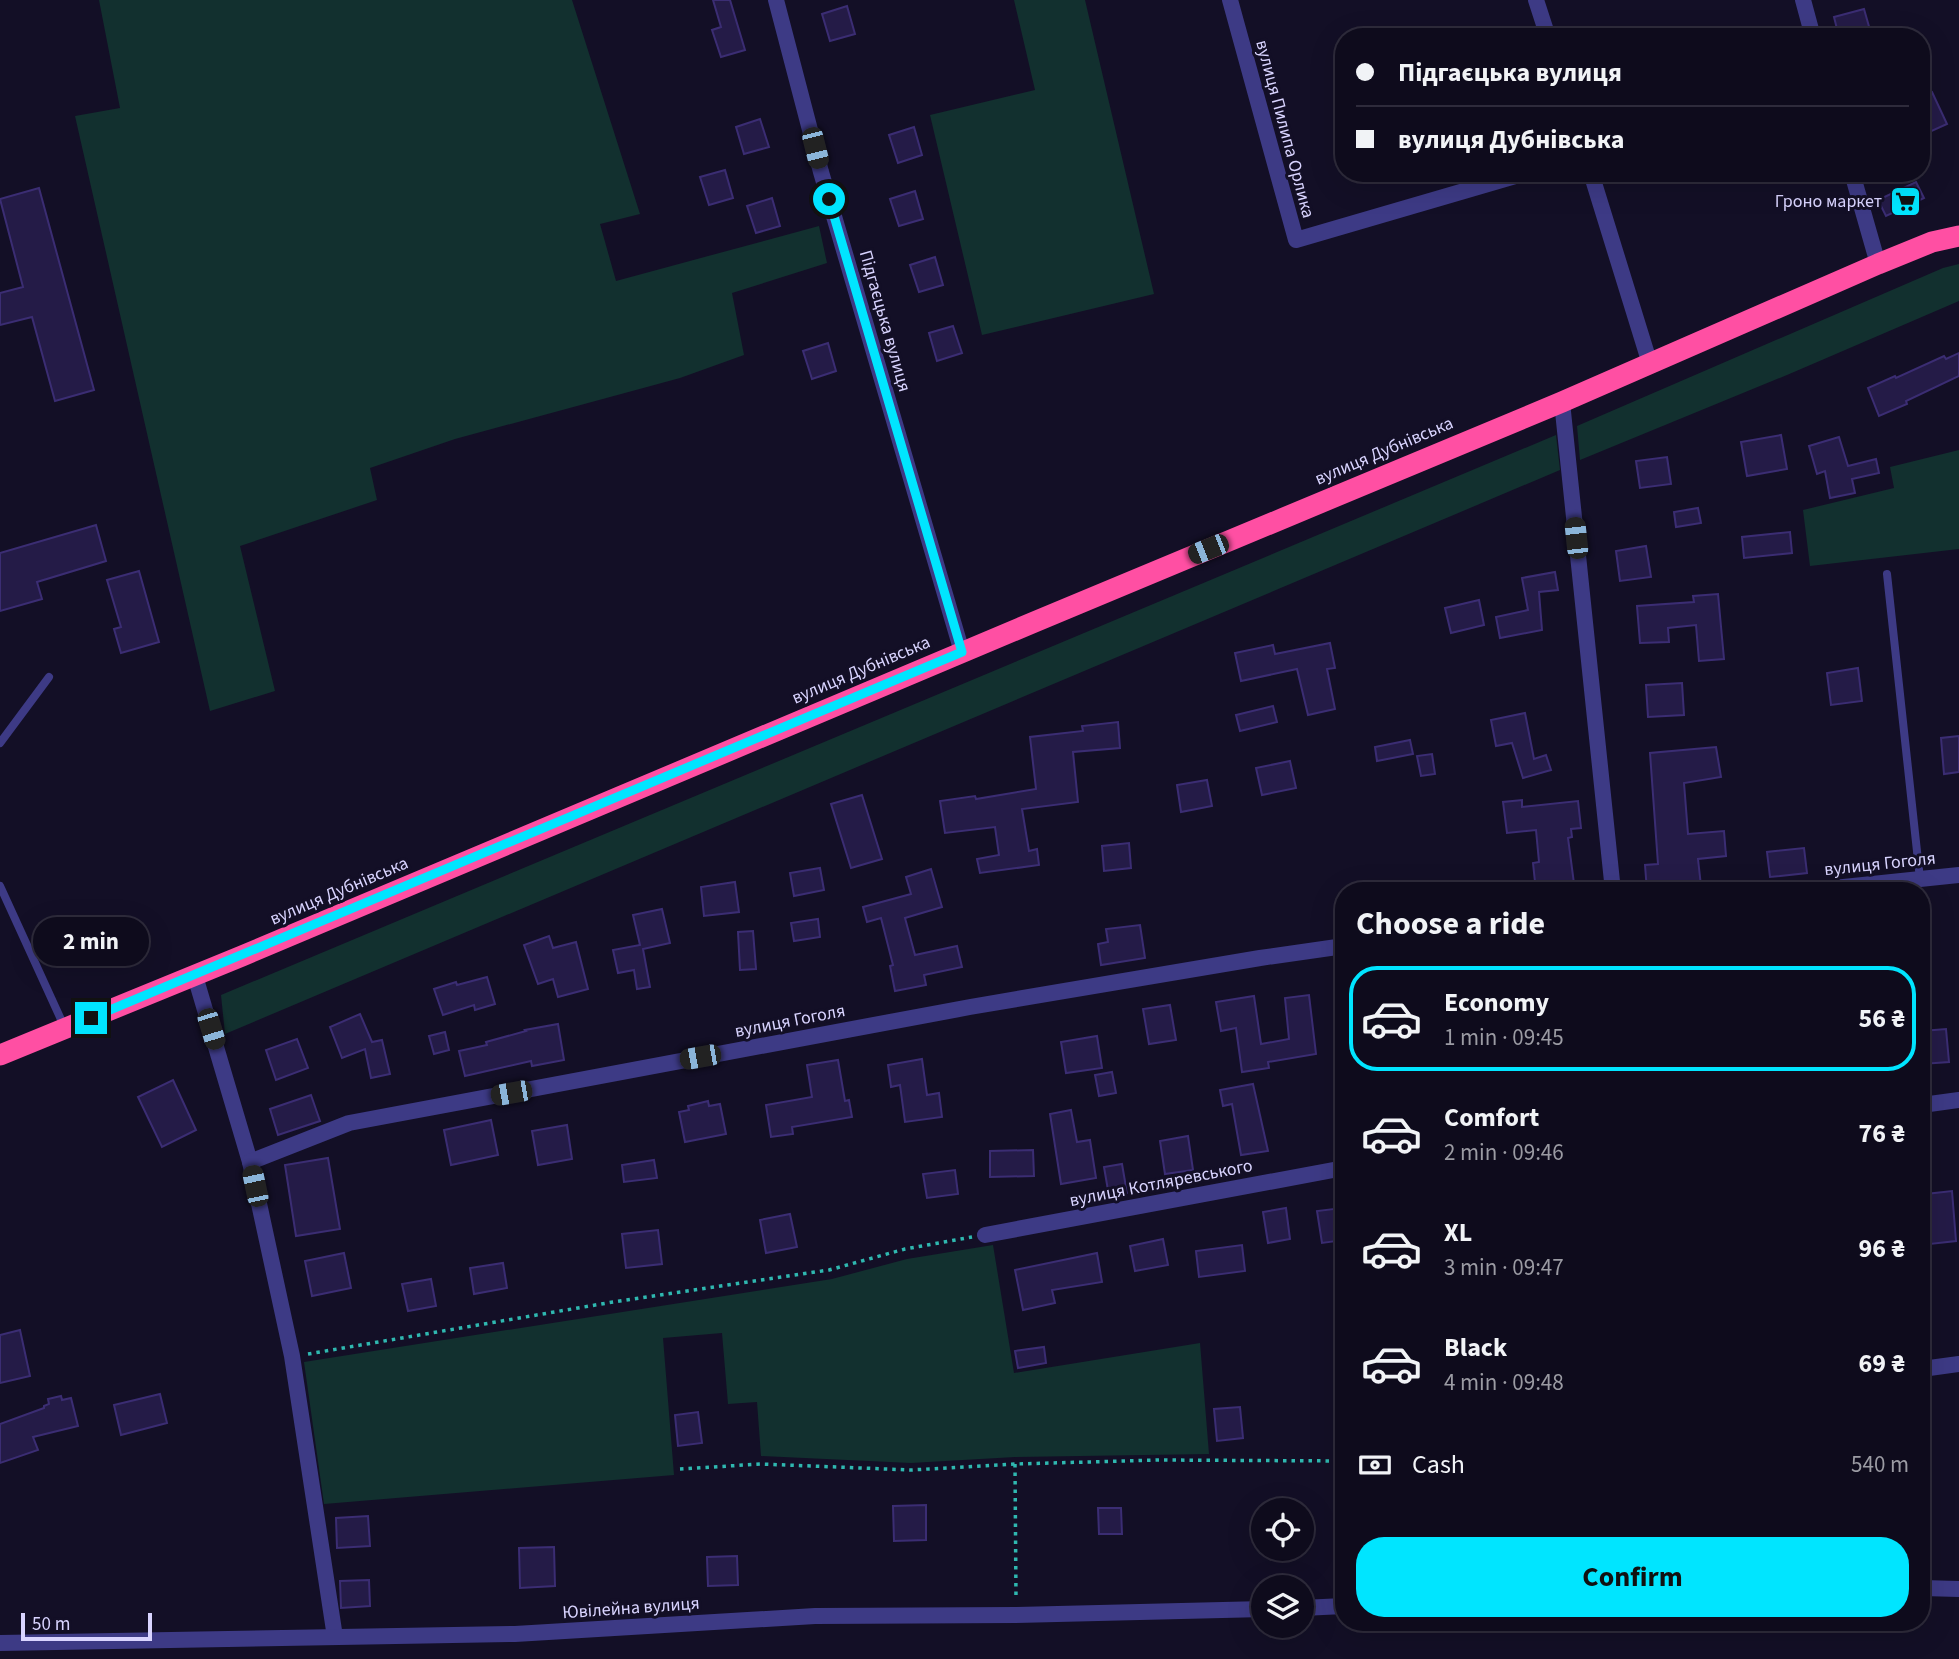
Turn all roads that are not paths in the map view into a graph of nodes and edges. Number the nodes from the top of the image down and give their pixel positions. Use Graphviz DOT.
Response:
graph roads {
  1 [pos="776,0"];
  2 [pos="1230,0"];
  3 [pos="1536,0"];
  4 [pos="1802,0"];
  5 [pos="1545,28"];
  6 [pos="1810,28"];
  7 [pos="1495,182"];
  8 [pos="1594,182"];
  9 [pos="1855,182"];
  10 [pos="1959,224"];
  11 [pos="1959,236"];
  12 [pos="1932,242"];
  13 [pos="1878,264"];
  14 [pos="1650,364"];
  15 [pos="1562,402"];
  16 [pos="1887,574"];
  17 [pos="962,652"];
  18 [pos="50,677"];
  19 [pos="0,743"];
  20 [pos="1959,876"];
  21 [pos="1920,879"];
  22 [pos="1612,882"];
  23 [pos="1891,882"];
  24 [pos="0,887"];
  25 [pos="1335,947"];
  26 [pos="195,976"];
  27 [pos="65,1029"];
  28 [pos="0,1055"];
  29 [pos="1959,1100"];
  30 [pos="1930,1104"];
  31 [pos="250,1162"];
  32 [pos="1335,1170"];
  33 [pos="985,1235"];
  34 [pos="1959,1364"];
  35 [pos="1930,1368"];
  36 [pos="1930,1588"];
  37 [pos="1959,1589"];
  38 [pos="1335,1606"];
  39 [pos="1314,1607"];
  40 [pos="1251,1609"];
  41 [pos="335,1637"];
  42 [pos="0,1643"];
  1 -- 17 [label="street, Підгаєцька вулиця"];
  2 -- 7 [label="street, вулиця Пилипа Орлика"];
  3 -- 5 [label="street"];
  4 -- 6 [label="street"];
  8 -- 14 [label="street"];
  9 -- 13 [label="street"];
  10 -- 12 [label="highway"];
  11 -- 12 [label="highway"];
  12 -- 13 [label="highway, вулиця Дубнівська"];
  13 -- 14 [label="highway, вулиця Дубнівська"];
  14 -- 15 [label="highway, вулиця Дубнівська"];
  15 -- 17 [label="highway, вулиця Дубнівська"];
  15 -- 22 [label="street"];
  16 -- 21 [label="lane"];
  17 -- 26 [label="highway, вулиця Дубнівська"];
  18 -- 19 [label="lane"];
  20 -- 21 [label="street, вулиця Гоголя"];
  21 -- 23 [label="street, вулиця Гоголя"];
  24 -- 27 [label="lane"];
  25 -- 31 [label="street, вулиця Гоголя"];
  26 -- 27 [label="highway, вулиця Дубнівська"];
  26 -- 31 [label="street"];
  27 -- 28 [label="highway, вулиця Дубнівська"];
  29 -- 30 [label="street"];
  31 -- 41 [label="street"];
  32 -- 33 [label="street, вулиця Котляревського"];
  34 -- 35 [label="street"];
  36 -- 37 [label="street"];
  38 -- 39 [label="street"];
  40 -- 41 [label="street, Ювілейна вулиця"];
  41 -- 42 [label="street, Ювілейна вулиця"];
}
